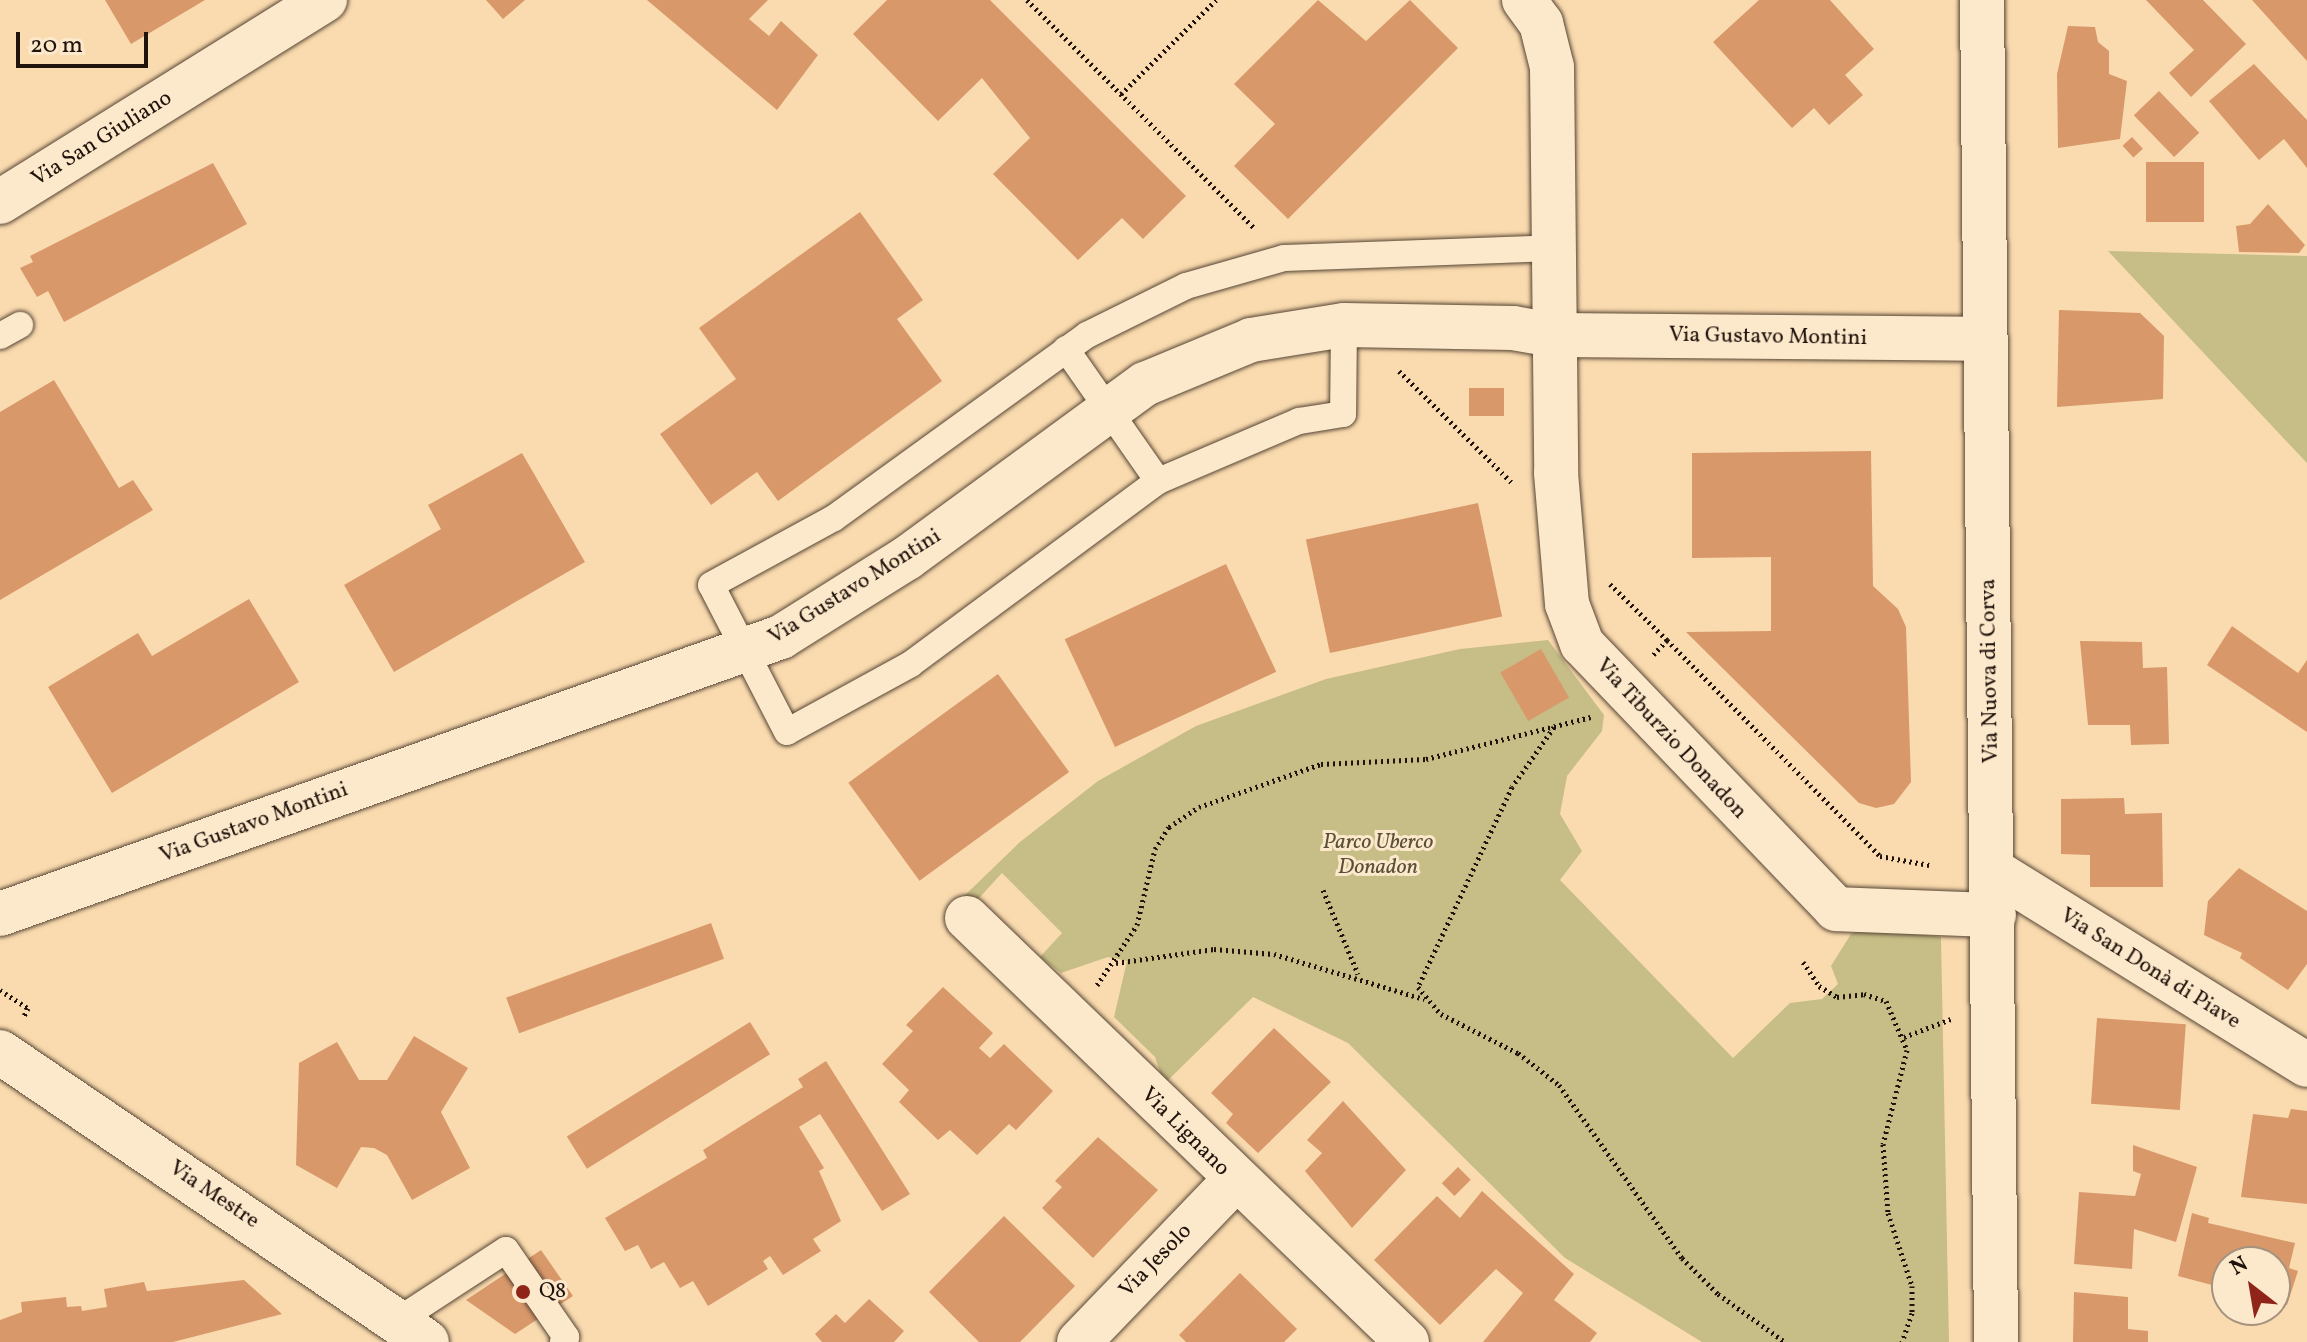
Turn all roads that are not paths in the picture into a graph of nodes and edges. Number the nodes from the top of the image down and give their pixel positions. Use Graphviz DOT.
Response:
graph roads {
  1 [pos="325,0"];
  2 [pos="1524,0"];
  3 [pos="1982,0"];
  4 [pos="0,202"];
  5 [pos="1554,248"];
  6 [pos="1347,325"];
  7 [pos="1553,335"];
  8 [pos="1983,339"];
  9 [pos="1066,349"];
  10 [pos="1109,411"];
  11 [pos="1158,481"];
  12 [pos="745,652"];
  13 [pos="1994,871"];
  14 [pos="0,914"];
  15 [pos="1994,915"];
  16 [pos="967,918"];
  17 [pos="0,1052"];
  18 [pos="2307,1065"];
  19 [pos="1234,1181"];
  20 [pos="412,1331"];
  21 [pos="563,1342"];
  22 [pos="1079,1342"];
  23 [pos="1407,1342"];
  24 [pos="1996,1342"];
  1 -- 4 [label="street, Via San Giuliano"];
  2 -- 5 [label="street"];
  3 -- 8 [label="street, Via Nuova di Corva"];
  5 -- 7 [label="street"];
  5 -- 9 [label="lane"];
  6 -- 7 [label="street, Via Gustavo Montini"];
  6 -- 10 [label="street, Via Gustavo Montini"];
  6 -- 11 [label="lane"];
  7 -- 8 [label="street, Via Gustavo Montini"];
  7 -- 15 [label="street, Via Tiburzio Donadon"];
  8 -- 13 [label="street, Via Nuova di Corva"];
  9 -- 10 [label="lane"];
  9 -- 12 [label="lane"];
  10 -- 11 [label="lane"];
  10 -- 12 [label="street, Via Gustavo Montini"];
  11 -- 12 [label="lane"];
  12 -- 14 [label="street, Via Gustavo Montini"];
  13 -- 15 [label="street, Via Nuova di Corva"];
  13 -- 18 [label="street, Via San Donà di Piave"];
  15 -- 24 [label="street, Via Nuova di Corva"];
  16 -- 19 [label="street, Via Lignano"];
  17 -- 20 [label="street, Via Mestre"];
  19 -- 22 [label="street, Via Jesolo"];
  19 -- 23 [label="street, Via Lignano"];
  20 -- 21 [label="lane"];
}
